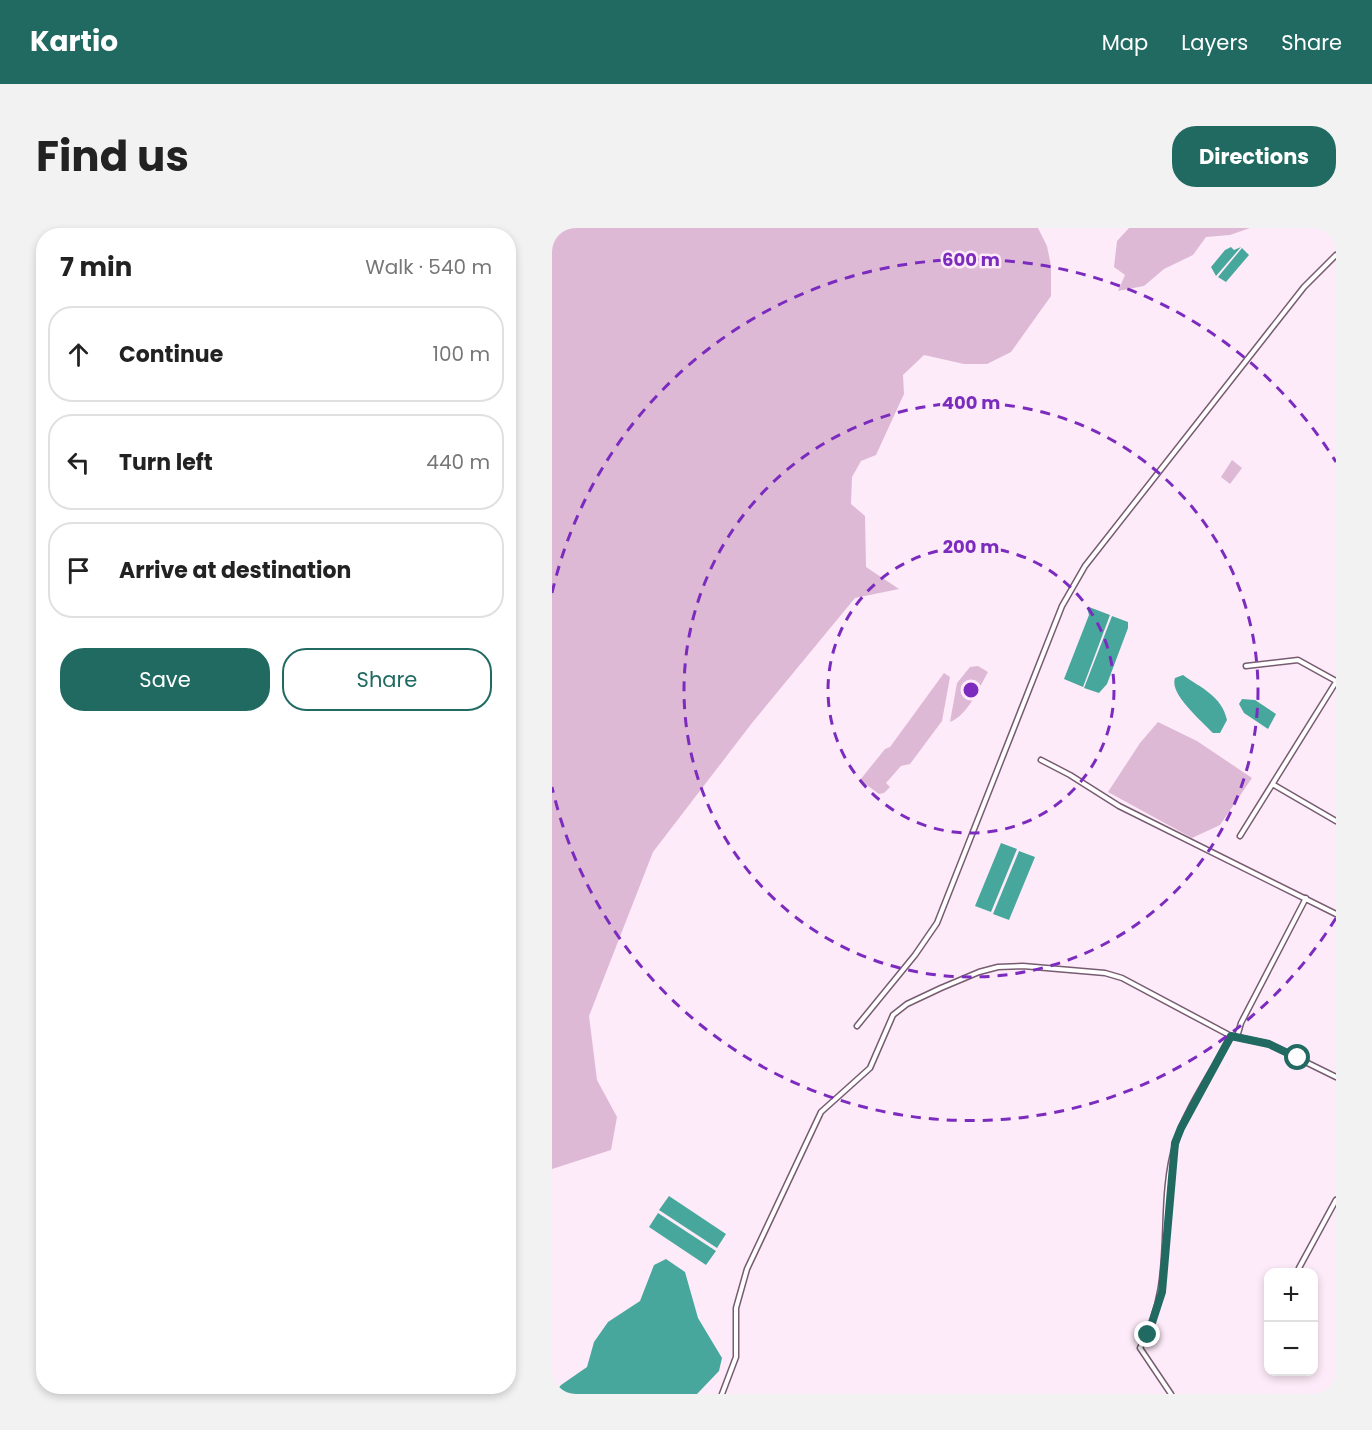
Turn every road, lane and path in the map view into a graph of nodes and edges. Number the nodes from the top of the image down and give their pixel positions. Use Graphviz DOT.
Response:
graph roads {
  1 [pos="1336,255"];
  2 [pos="1246,666"];
  3 [pos="1336,681"];
  4 [pos="1041,760"];
  5 [pos="1274,785"];
  6 [pos="1336,821"];
  7 [pos="1240,836"];
  8 [pos="1306,897"];
  9 [pos="1336,914"];
  10 [pos="857,1026"];
  11 [pos="1231,1036"];
  12 [pos="1237,1037"];
  13 [pos="1336,1077"];
  14 [pos="1336,1200"];
  15 [pos="1299,1268"];
  16 [pos="722,1394"];
  17 [pos="1171,1394"];
  1 -- 10 [label="street"];
  2 -- 3 [label="street"];
  3 -- 5 [label="street"];
  4 -- 8 [label="street"];
  5 -- 6 [label="street"];
  5 -- 7 [label="street"];
  8 -- 9 [label="street"];
  8 -- 12 [label="street"];
  11 -- 12 [label="street"];
  11 -- 16 [label="street"];
  11 -- 17 [label="street"];
  12 -- 13 [label="street"];
  14 -- 15 [label="street"];
}
